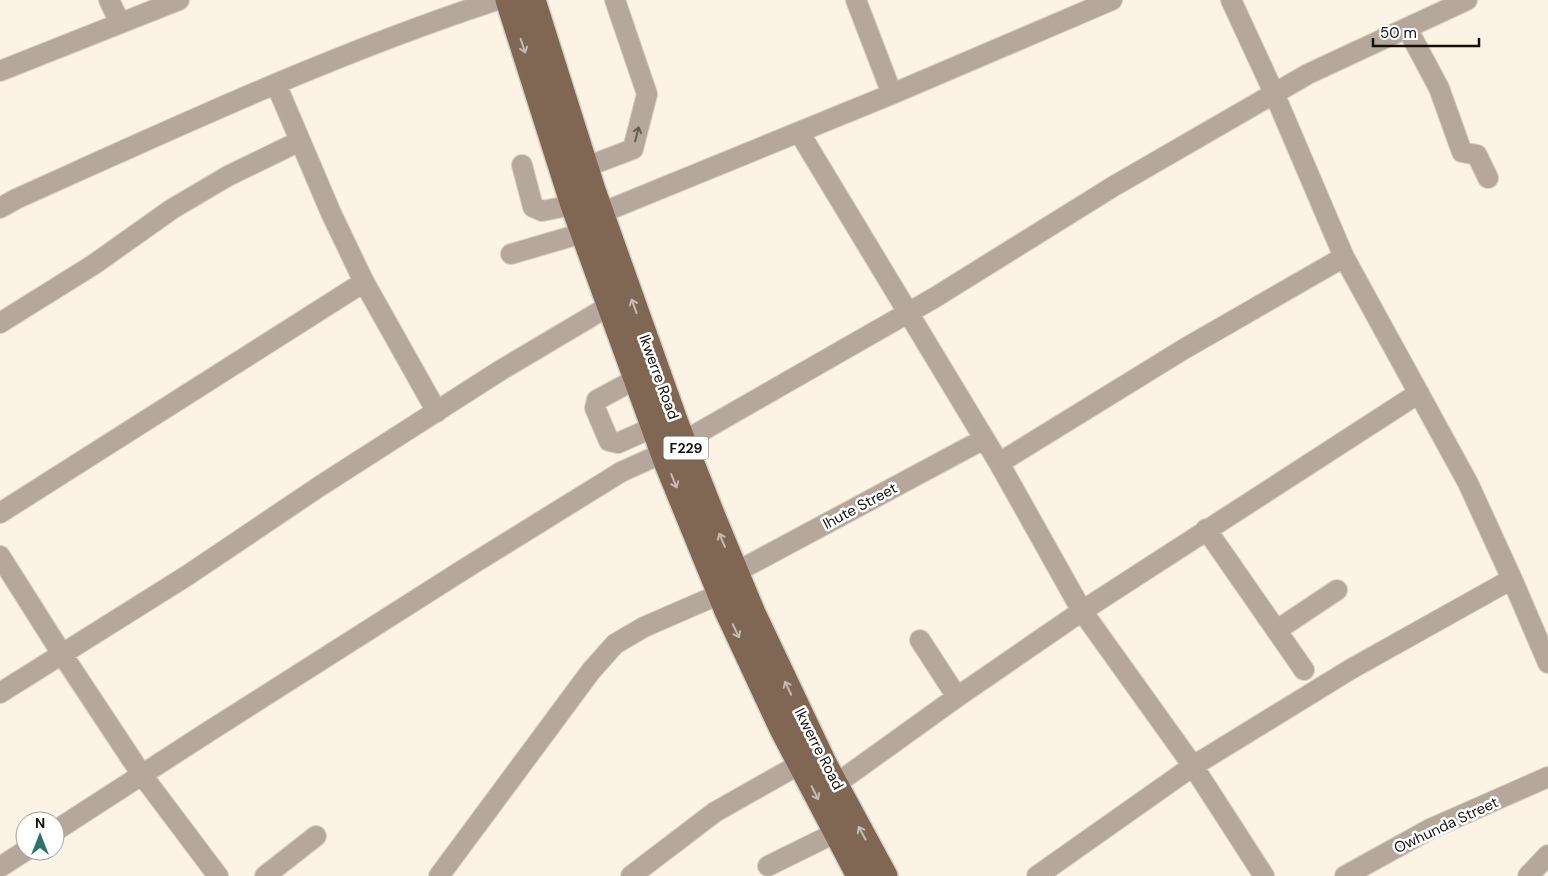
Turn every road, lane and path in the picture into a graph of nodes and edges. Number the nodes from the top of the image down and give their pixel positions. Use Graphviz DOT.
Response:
graph roads {
  1 [pos="109,0"];
  2 [pos="179,0"];
  3 [pos="497,0"];
  4 [pos="508,0"];
  5 [pos="533,0"];
  6 [pos="615,0"];
  7 [pos="856,0"];
  8 [pos="1112,0"];
  9 [pos="1231,0"];
  10 [pos="1467,0"];
  11 [pos="120,24"];
  12 [pos="1407,28"];
  13 [pos="0,71"];
  14 [pos="276,84"];
  15 [pos="1274,93"];
  16 [pos="892,94"];
  17 [pos="800,132"];
  18 [pos="300,141"];
  19 [pos="522,165"];
  20 [pos="586,168"];
  21 [pos="1488,178"];
  22 [pos="573,205"];
  23 [pos="0,208"];
  24 [pos="601,213"];
  25 [pos="583,233"];
  26 [pos="511,254"];
  27 [pos="1344,257"];
  28 [pos="364,282"];
  29 [pos="609,306"];
  30 [pos="908,313"];
  31 [pos="0,323"];
  32 [pos="636,379"];
  33 [pos="1419,393"];
  34 [pos="437,412"];
  35 [pos="654,427"];
  36 [pos="984,440"];
  37 [pos="673,447"];
  38 [pos="999,463"];
  39 [pos="0,513"];
  40 [pos="1206,529"];
  41 [pos="0,556"];
  42 [pos="736,572"];
  43 [pos="1512,578"];
  44 [pos="1337,590"];
  45 [pos="720,594"];
  46 [pos="1082,611"];
  47 [pos="1277,630"];
  48 [pos="920,640"];
  49 [pos="62,654"];
  50 [pos="1548,664"];
  51 [pos="1304,670"];
  52 [pos="0,693"];
  53 [pos="957,697"];
  54 [pos="800,764"];
  55 [pos="1193,766"];
  56 [pos="142,775"];
  57 [pos="1548,777"];
  58 [pos="836,784"];
  59 [pos="65,825"];
  60 [pos="835,833"];
  61 [pos="316,836"];
  62 [pos="1548,855"];
  63 [pos="15,857"];
  64 [pos="768,866"];
  65 [pos="0,867"];
  66 [pos="654,869"];
  67 [pos="218,876"];
  68 [pos="265,876"];
  69 [pos="439,876"];
  70 [pos="631,876"];
  71 [pos="859,876"];
  72 [pos="885,876"];
  73 [pos="1037,876"];
  74 [pos="1264,876"];
  75 [pos="1345,876"];
  76 [pos="1528,876"];
  1 -- 11 [label="street"];
  2 -- 11 [label="street"];
  3 -- 14 [label="street"];
  4 -- 22 [label="main road, Ikwerre Road / F229, one-way"];
  5 -- 20 [label="main road, Ikwerre Road / F229"];
  20 -- 6 [label="street, one-way"];
  7 -- 16 [label="street"];
  8 -- 16 [label="street"];
  9 -- 15 [label="street"];
  10 -- 12 [label="street"];
  11 -- 13 [label="street"];
  12 -- 15 [label="street"];
  12 -- 21 [label="street"];
  14 -- 18 [label="street"];
  14 -- 23 [label="street"];
  15 -- 27 [label="street"];
  15 -- 30 [label="street"];
  16 -- 17 [label="street"];
  17 -- 24 [label="street"];
  17 -- 30 [label="street"];
  18 -- 28 [label="street"];
  18 -- 31 [label="street"];
  19 -- 22 [label="street"];
  20 -- 24 [label="main road, Ikwerre Road / F229"];
  22 -- 25 [label="main road, Ikwerre Road / F229"];
  37 -- 24 [label="main road, Ikwerre Road / F229, one-way"];
  25 -- 26 [label="street"];
  25 -- 29 [label="main road, Ikwerre Road / F229"];
  27 -- 33 [label="street"];
  27 -- 38 [label="street"];
  28 -- 34 [label="street"];
  28 -- 39 [label="street"];
  29 -- 32 [label="main road, Ikwerre Road / F229"];
  29 -- 34 [label="street"];
  30 -- 36 [label="street"];
  30 -- 37 [label="street"];
  32 -- 35 [label="main road, Ikwerre Road / F229"];
  32 -- 35 [label="street"];
  33 -- 40 [label="street"];
  33 -- 43 [label="street"];
  34 -- 49 [label="street"];
  35 -- 37 [label="main road, Ikwerre Road / F229"];
  36 -- 38 [label="street"];
  36 -- 42 [label="street, Ihute Street"];
  42 -- 37 [label="main road, Ikwerre Road / F229, one-way"];
  37 -- 45 [label="main road, Ikwerre Road / F229, one-way"];
  37 -- 56 [label="street"];
  38 -- 46 [label="street"];
  40 -- 46 [label="street"];
  40 -- 47 [label="street"];
  41 -- 49 [label="street"];
  58 -- 42 [label="main road, Ikwerre Road / F229, one-way"];
  43 -- 50 [label="street"];
  43 -- 55 [label="street"];
  44 -- 47 [label="street"];
  45 -- 54 [label="main road, Ikwerre Road / F229, one-way"];
  45 -- 69 [label="street"];
  46 -- 53 [label="street"];
  46 -- 55 [label="street"];
  47 -- 51 [label="street"];
  48 -- 53 [label="street"];
  49 -- 52 [label="street"];
  49 -- 56 [label="street"];
  53 -- 58 [label="street"];
  54 -- 60 [label="main road, Ikwerre Road / F229, one-way"];
  54 -- 66 [label="street"];
  55 -- 73 [label="street"];
  55 -- 74 [label="street"];
  56 -- 59 [label="street"];
  56 -- 67 [label="street"];
  57 -- 75 [label="street, Owhunda Street"];
  72 -- 58 [label="main road, Ikwerre Road / F229, one-way"];
  60 -- 64 [label="street"];
  60 -- 71 [label="main road, Ikwerre Road / F229"];
  61 -- 68 [label="street"];
  62 -- 76 [label="street"];
  63 -- 65 [label="street"];
  66 -- 70 [label="street"];
}
